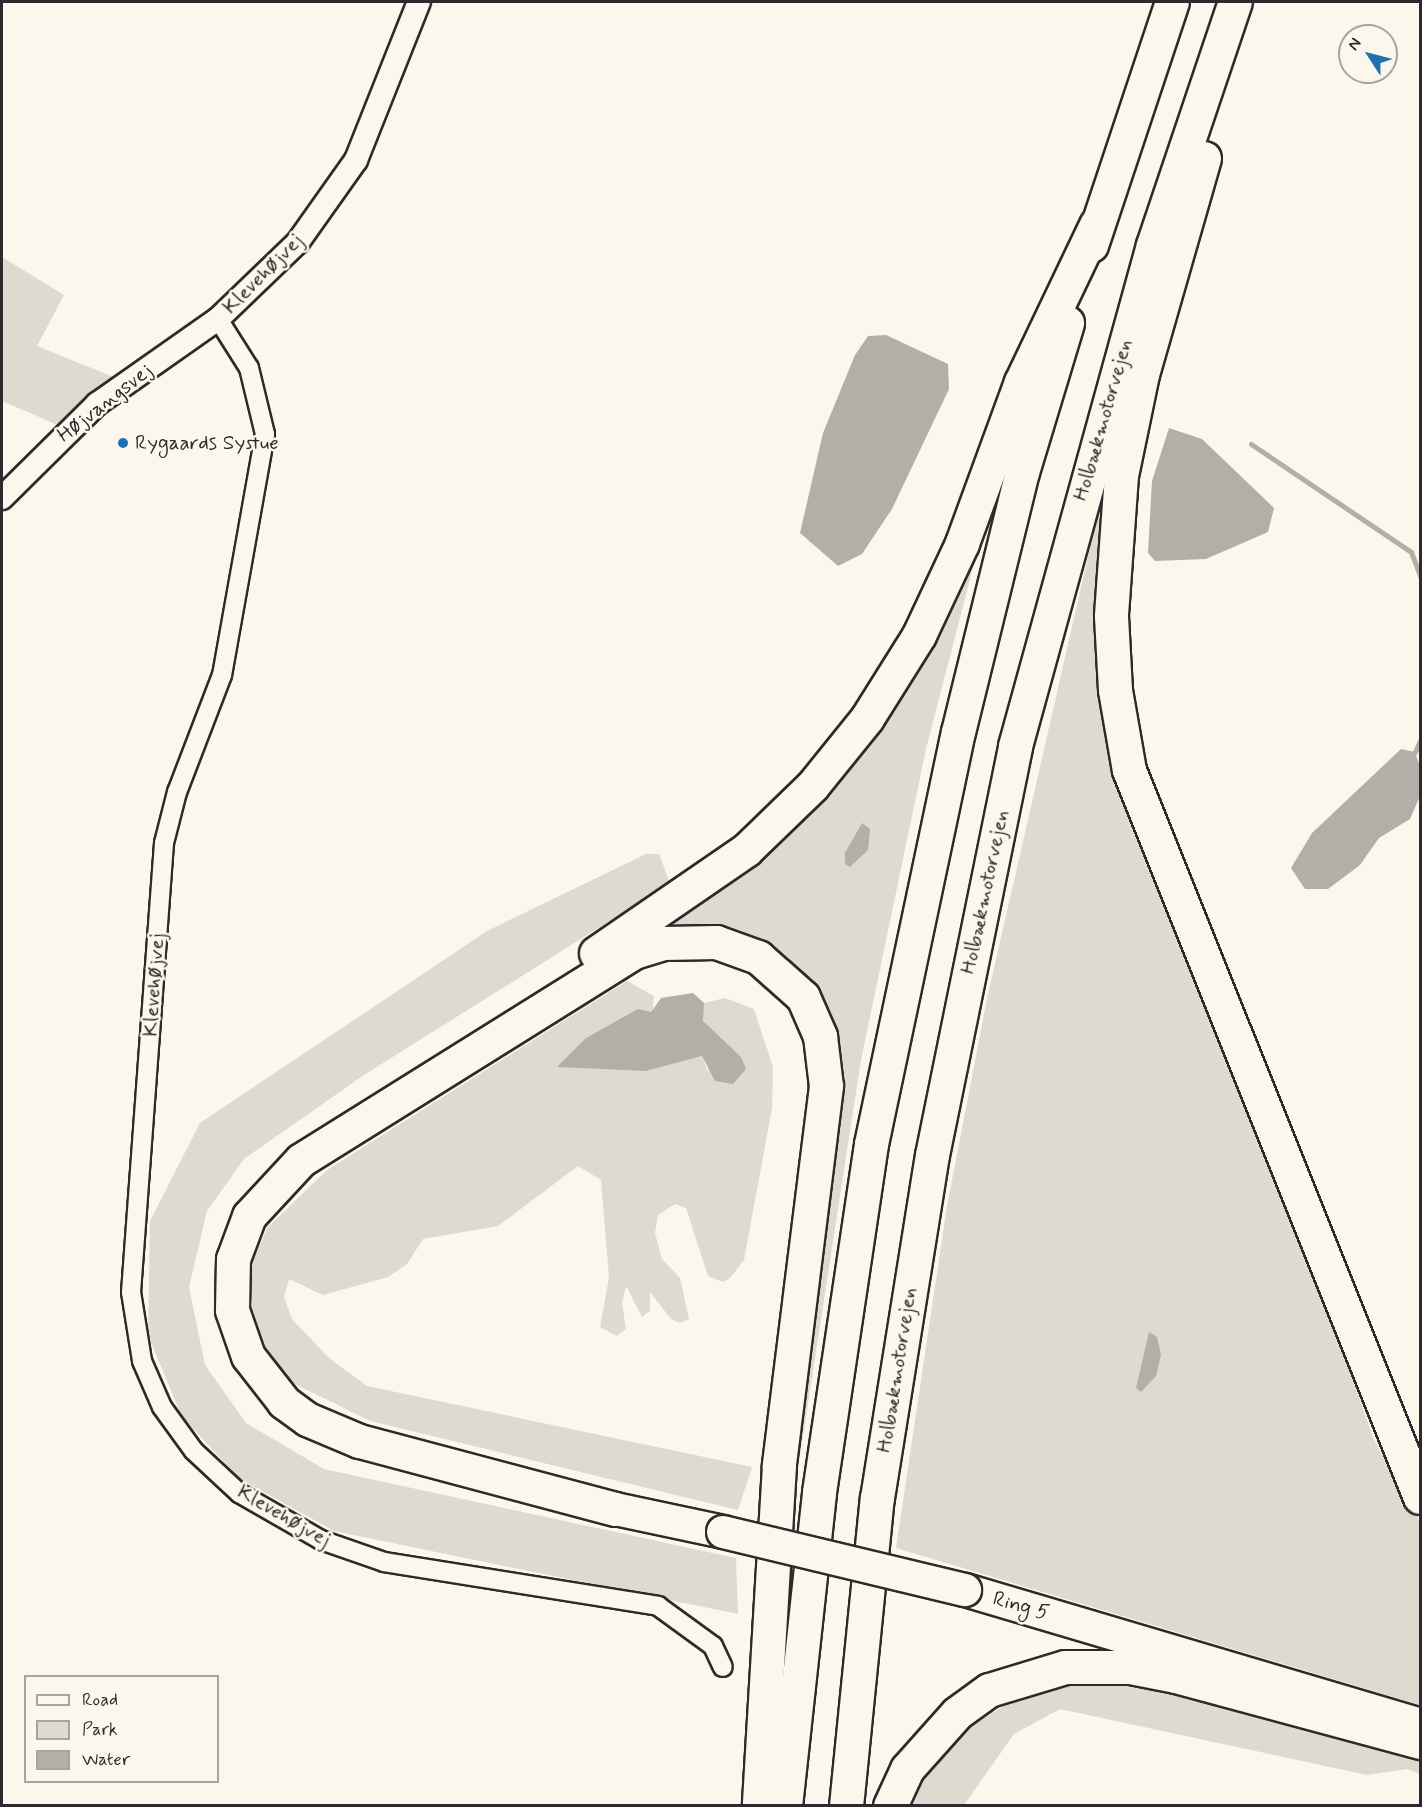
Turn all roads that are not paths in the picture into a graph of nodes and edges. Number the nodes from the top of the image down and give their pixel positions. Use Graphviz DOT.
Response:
graph roads {
  1 [pos="418,2"];
  2 [pos="1172,2"];
  3 [pos="1235,2"];
  4 [pos="1241,2"];
  5 [pos="1096,225"];
  6 [pos="218,319"];
  7 [pos="2,498"];
  8 [pos="1420,1497"];
  9 [pos="615,1509"];
  10 [pos="723,1667"];
  11 [pos="1420,1725"];
  12 [pos="1420,1742"];
  13 [pos="759,1806"];
  14 [pos="786,1806"];
  15 [pos="846,1806"];
  16 [pos="890,1806"];
  1 -- 6 [label="street, Klevehøjvej"];
  2 -- 5 [label="highway"];
  3 -- 15 [label="highway, Holbækmotorvejen"];
  4 -- 8 [label="highway"];
  5 -- 9 [label="highway"];
  5 -- 14 [label="highway"];
  6 -- 7 [label="street, Højvangsvej"];
  6 -- 10 [label="street, Klevehøjvej"];
  9 -- 11 [label="highway, Ring 5, bridge"];
  9 -- 13 [label="highway"];
  12 -- 16 [label="highway"];
}
